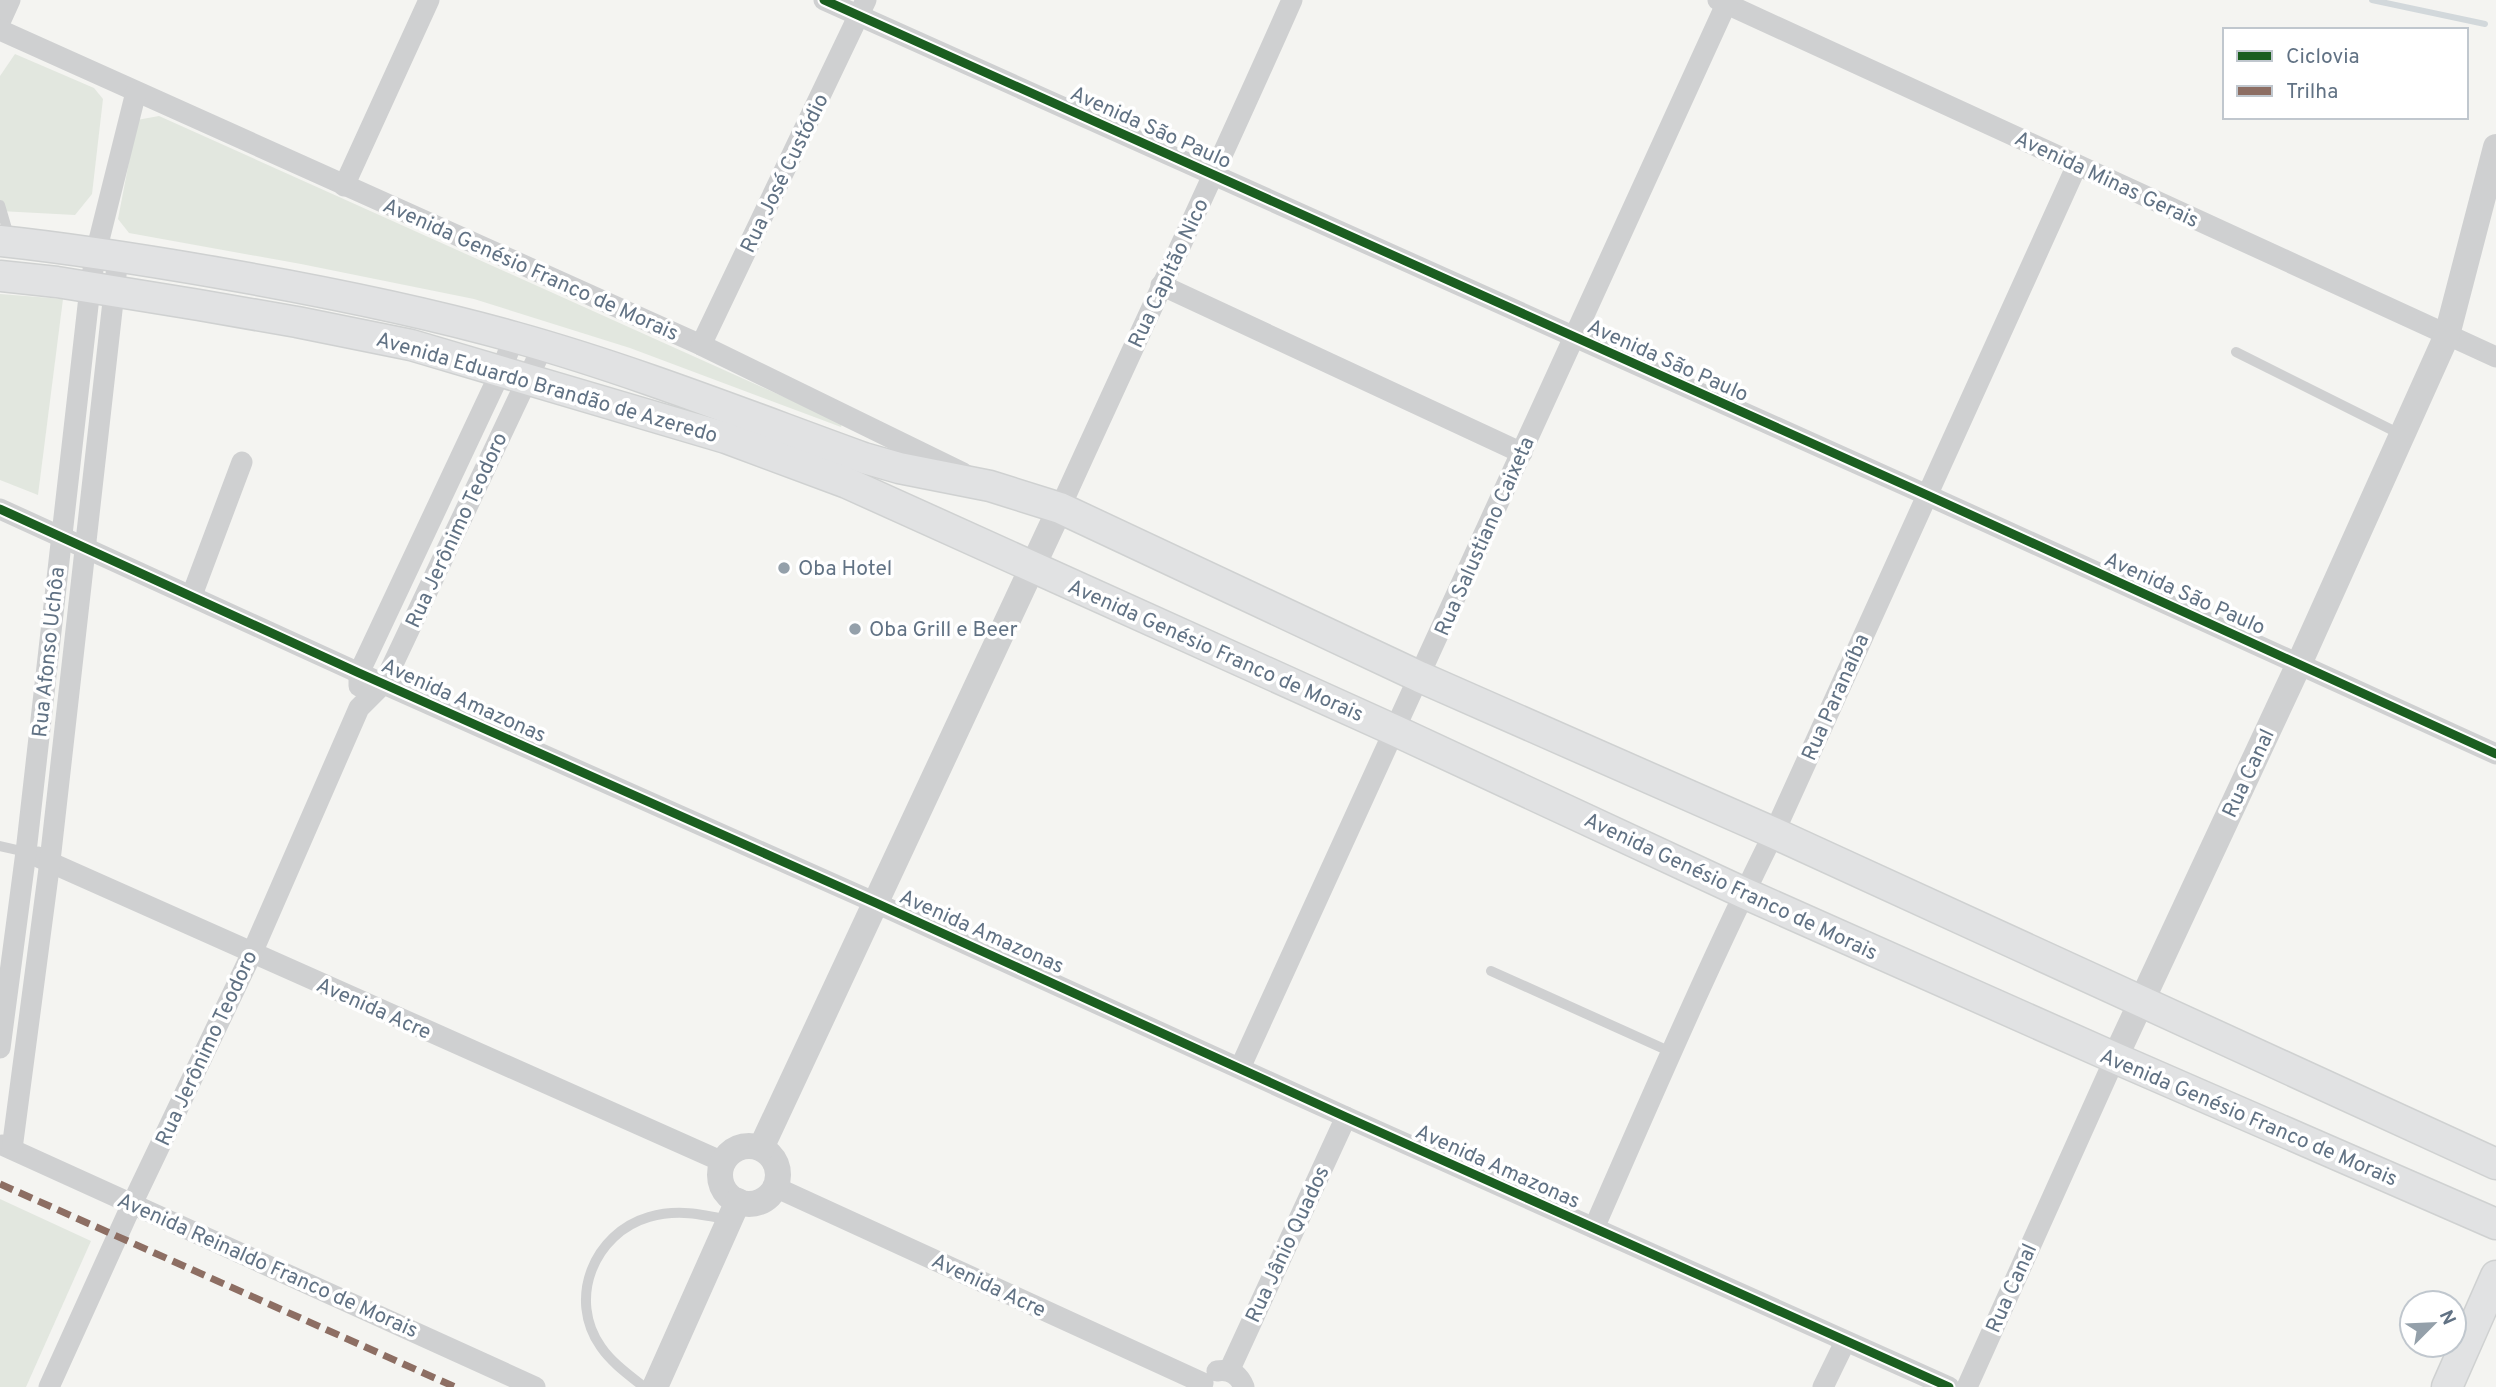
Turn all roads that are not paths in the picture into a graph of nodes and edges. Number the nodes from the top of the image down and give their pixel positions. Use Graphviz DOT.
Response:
graph roads {
  1 [pos="10,0"];
  2 [pos="429,0"];
  3 [pos="824,0"];
  4 [pos="1292,0"];
  5 [pos="1724,1"];
  6 [pos="863,8"];
  7 [pos="0,22"];
  8 [pos="0,30"];
  9 [pos="136,92"];
  10 [pos="2496,146"];
  11 [pos="2077,165"];
  12 [pos="1215,175"];
  13 [pos="344,186"];
  14 [pos="0,205"];
  15 [pos="6,241"];
  16 [pos="107,255"];
  17 [pos="0,276"];
  18 [pos="1161,285"];
  19 [pos="102,289"];
  20 [pos="2448,335"];
  21 [pos="514,337"];
  22 [pos="1573,337"];
  23 [pos="701,345"];
  24 [pos="543,346"];
  25 [pos="2236,352"];
  26 [pos="2496,357"];
  27 [pos="514,375"];
  28 [pos="2402,435"];
  29 [pos="1522,453"];
  30 [pos="243,462"];
  31 [pos="990,486"];
  32 [pos="1927,495"];
  33 [pos="1060,508"];
  34 [pos="0,509"];
  35 [pos="61,537"];
  36 [pos="85,547"];
  37 [pos="1031,568"];
  38 [pos="192,595"];
  39 [pos="2299,664"];
  40 [pos="359,673"];
  41 [pos="1420,677"];
  42 [pos="384,683"];
  43 [pos="359,708"];
  44 [pos="1396,732"];
  45 [pos="2496,754"];
  46 [pos="1774,833"];
  47 [pos="0,846"];
  48 [pos="26,852"];
  49 [pos="50,861"];
  50 [pos="1744,893"];
  51 [pos="876,903"];
  52 [pos="252,953"];
  53 [pos="1491,971"];
  54 [pos="2142,1001"];
  55 [pos="0,1048"];
  56 [pos="1671,1052"];
  57 [pos="2115,1058"];
  58 [pos="1240,1068"];
  59 [pos="1346,1117"];
  60 [pos="6,1147"];
  61 [pos="761,1148"];
  62 [pos="723,1162"];
  63 [pos="2496,1164"];
  64 [pos="775,1187"];
  65 [pos="132,1204"];
  66 [pos="734,1211"];
  67 [pos="2496,1224"];
  68 [pos="1594,1228"];
  69 [pos="2496,1276"];
  70 [pos="1845,1342"];
  71 [pos="1229,1371"];
  72 [pos="1203,1385"];
  73 [pos="49,1387"];
  74 [pos="535,1387"];
  75 [pos="644,1387"];
  76 [pos="656,1387"];
  77 [pos="1244,1387"];
  78 [pos="1823,1387"];
  79 [pos="1949,1387"];
  80 [pos="1967,1387"];
  81 [pos="2447,1387"];
  1 -- 7 [label="street"];
  2 -- 13 [label="street"];
  3 -- 6 [label="street, Avenida São Paulo"];
  4 -- 12 [label="street, Rua Capitão Nico"];
  5 -- 11 [label="street, Avenida Minas Gerais"];
  5 -- 22 [label="street, Rua Salustiano Caixeta"];
  6 -- 12 [label="street, Avenida São Paulo"];
  6 -- 23 [label="street, Rua José Custódio"];
  8 -- 9 [label="street, Avenida Genésio Franco de Morais"];
  9 -- 13 [label="street, Avenida Genésio Franco de Morais"];
  9 -- 16 [label="street, Rua Afonso Uchôa"];
  10 -- 20 [label="street, Rua Canal"];
  11 -- 20 [label="street, Avenida Minas Gerais"];
  11 -- 32 [label="street, Rua Paranaíba"];
  12 -- 18 [label="street, Rua Capitão Nico"];
  12 -- 22 [label="street, Avenida São Paulo"];
  13 -- 23 [label="street, Avenida Genésio Franco de Morais"];
  14 -- 15 [label="lane"];
  15 -- 16 [label="main road, Avenida Eduardo Brandão de Azeredo"];
  16 -- 19 [label="street, Rua Afonso Uchôa"];
  16 -- 21 [label="main road, Avenida Eduardo Brandão de Azeredo"];
  17 -- 19 [label="main road, Avenida Eduardo Brandão de Azeredo"];
  18 -- 29 [label="street"];
  18 -- 33 [label="street, Rua Capitão Nico"];
  19 -- 27 [label="main road, Avenida Eduardo Brandão de Azeredo"];
  19 -- 35 [label="street, Rua Afonso Uchôa"];
  19 -- 36 [label="street, Rua Afonso Uchôa"];
  20 -- 26 [label="street, Avenida Minas Gerais"];
  20 -- 28 [label="street, Rua Canal"];
  21 -- 24 [label="main road, Avenida Eduardo Brandão de Azeredo"];
  21 -- 27 [label="street, Rua Jerônimo Teodoro"];
  22 -- 29 [label="street, Rua Salustiano Caixeta"];
  22 -- 32 [label="street, Avenida São Paulo"];
  23 -- 31 [label="street, Avenida Genésio Franco de Morais"];
  24 -- 27 [label="street, Rua Jerônimo Teodoro"];
  24 -- 31 [label="main road, Avenida Eduardo Brandão de Azeredo"];
  25 -- 28 [label="lane"];
  27 -- 37 [label="main road, Avenida Eduardo Brandão de Azeredo"];
  27 -- 40 [label="street, Rua Jerônimo Teodoro"];
  27 -- 42 [label="street, Rua Jerônimo Teodoro"];
  28 -- 39 [label="street, Rua Canal"];
  29 -- 41 [label="street, Rua Salustiano Caixeta"];
  30 -- 38 [label="street"];
  31 -- 33 [label="main road, Avenida Genésio Franco de Morais"];
  32 -- 39 [label="street, Avenida São Paulo"];
  32 -- 46 [label="street, Rua Paranaíba"];
  33 -- 37 [label="street"];
  33 -- 41 [label="main road, Avenida Genésio Franco de Morais"];
  34 -- 35 [label="street, Avenida Amazonas"];
  35 -- 36 [label="street, Avenida Amazonas"];
  35 -- 48 [label="street, Rua Afonso Uchôa"];
  36 -- 38 [label="street, Avenida Amazonas"];
  36 -- 49 [label="street, Rua Afonso Uchôa"];
  37 -- 44 [label="main road, Avenida Genésio Franco de Morais"];
  37 -- 51 [label="street"];
  38 -- 40 [label="street, Avenida Amazonas"];
  39 -- 45 [label="street, Avenida São Paulo"];
  39 -- 54 [label="street, Rua Canal"];
  40 -- 42 [label="street, Avenida Amazonas"];
  40 -- 43 [label="street, Rua Jerônimo Teodoro"];
  41 -- 44 [label="street, Rua Salustiano Caixeta"];
  41 -- 46 [label="main road, Avenida Genésio Franco de Morais"];
  42 -- 43 [label="street, Rua Jerônimo Teodoro"];
  42 -- 51 [label="street, Avenida Amazonas"];
  43 -- 52 [label="street, Rua Jerônimo Teodoro"];
  44 -- 50 [label="main road, Avenida Genésio Franco de Morais"];
  44 -- 58 [label="street, Rua Salustiano Caixeta"];
  46 -- 50 [label="street, Rua Paranaíba"];
  46 -- 54 [label="main road, Avenida Genésio Franco de Morais"];
  47 -- 48 [label="lane"];
  48 -- 49 [label="street, Avenida Acre"];
  48 -- 55 [label="street, Rua Afonso Uchôa"];
  49 -- 52 [label="street, Avenida Acre"];
  49 -- 60 [label="street, Rua Afonso Uchôa"];
  50 -- 56 [label="street, Rua Paranaíba"];
  50 -- 57 [label="main road, Avenida Genésio Franco de Morais"];
  51 -- 58 [label="street, Avenida Amazonas"];
  51 -- 61 [label="street"];
  52 -- 62 [label="street, Avenida Acre"];
  52 -- 65 [label="street, Rua Jerônimo Teodoro"];
  53 -- 56 [label="lane"];
  54 -- 57 [label="street, Rua Canal"];
  54 -- 63 [label="main road, Avenida Genésio Franco de Morais"];
  56 -- 68 [label="street, Rua Paranaíba"];
  57 -- 67 [label="main road, Avenida Genésio Franco de Morais"];
  57 -- 80 [label="street, Rua Canal"];
  58 -- 59 [label="street, Avenida Amazonas"];
  59 -- 68 [label="street, Avenida Amazonas"];
  59 -- 71 [label="street, Rua Jânio Quados"];
  60 -- 65 [label="street, Avenida Reinaldo Franco de Morais"];
  61 -- 62 [label="street"];
  61 -- 64 [label="street"];
  62 -- 66 [label="street"];
  64 -- 66 [label="street"];
  64 -- 72 [label="street, Avenida Acre"];
  65 -- 73 [label="street, Rua Jerônimo Teodoro"];
  65 -- 74 [label="street, Avenida Reinaldo Franco de Morais"];
  66 -- 75 [label="lane"];
  66 -- 76 [label="street"];
  68 -- 70 [label="street, Avenida Amazonas"];
  69 -- 81 [label="main road"];
  70 -- 78 [label="street"];
  70 -- 79 [label="street, Avenida Amazonas"];
  71 -- 72 [label="street"];
  71 -- 77 [label="street"];
}
